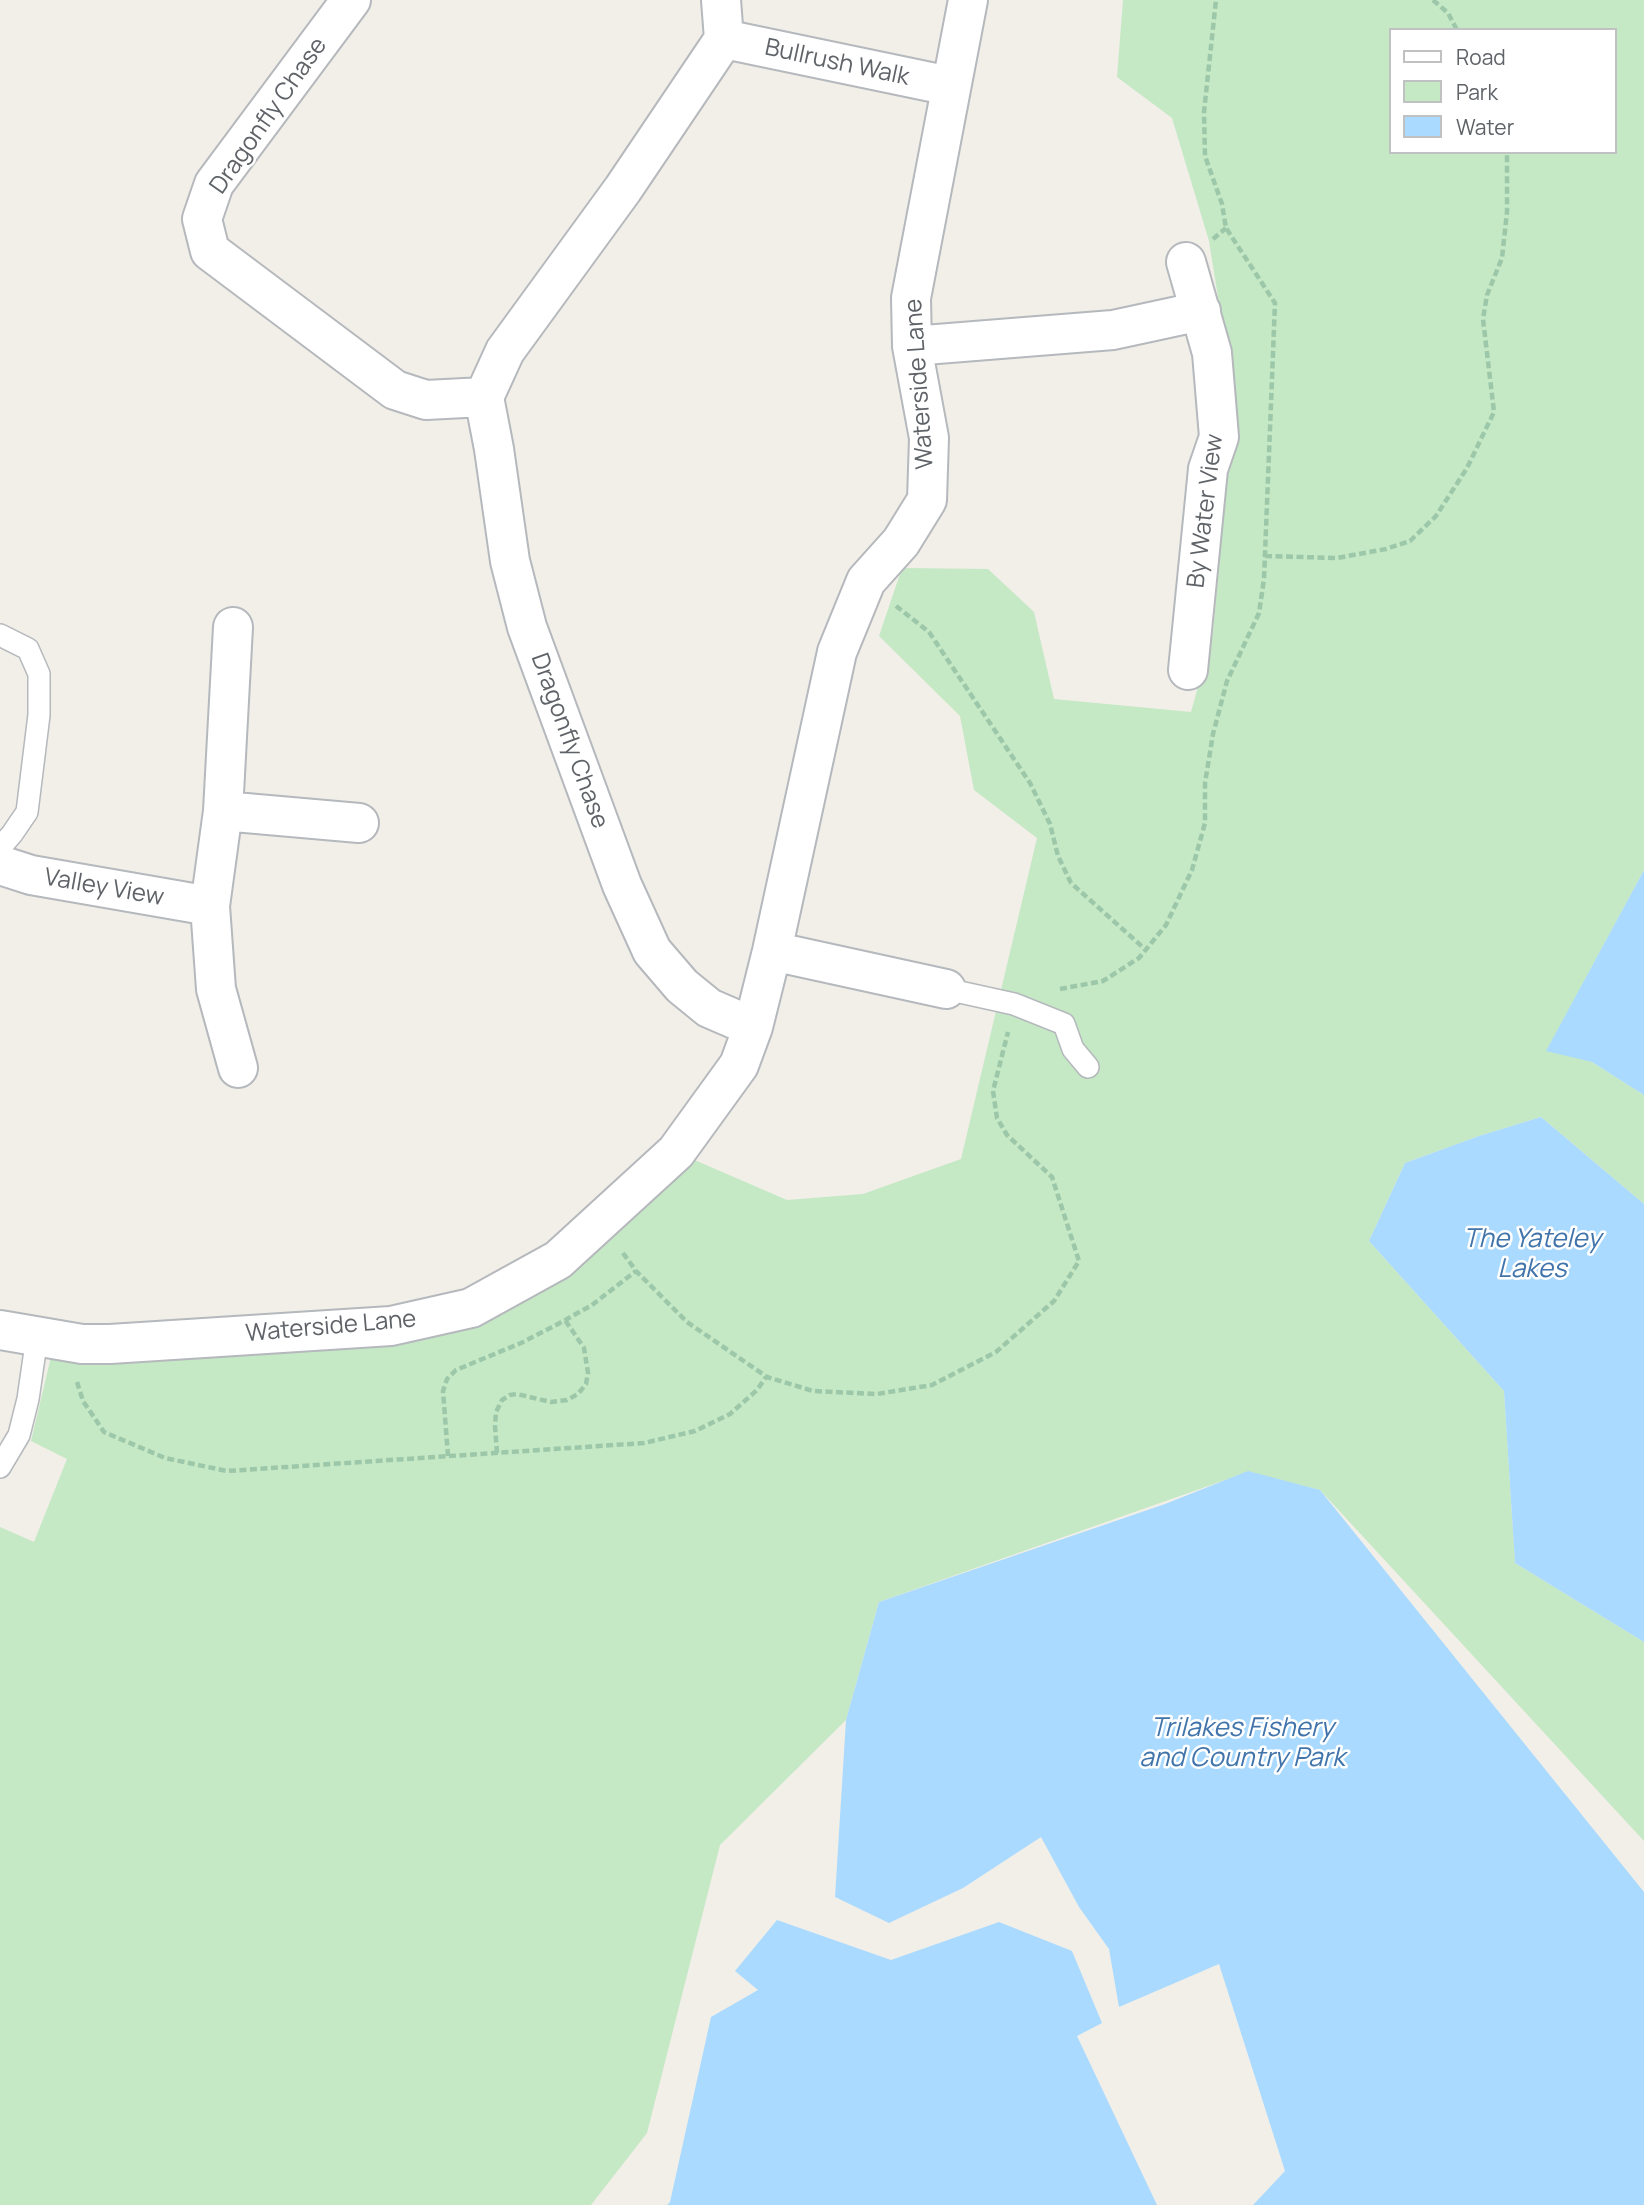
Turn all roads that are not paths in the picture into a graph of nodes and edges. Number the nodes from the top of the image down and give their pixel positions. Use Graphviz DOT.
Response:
graph roads {
  1 [pos="351,0"];
  2 [pos="721,0"];
  3 [pos="968,0"];
  4 [pos="724,39"];
  5 [pos="950,86"];
  6 [pos="1186,262"];
  7 [pos="1200,311"];
  8 [pos="912,346"];
  9 [pos="484,397"];
  10 [pos="233,627"];
  11 [pos="0,635"];
  12 [pos="1188,670"];
  13 [pos="223,811"];
  14 [pos="359,823"];
  15 [pos="0,848"];
  16 [pos="0,865"];
  17 [pos="210,906"];
  18 [pos="772,951"];
  19 [pos="946,989"];
  20 [pos="753,1027"];
  21 [pos="1088,1067"];
  22 [pos="238,1068"];
  23 [pos="0,1330"];
  24 [pos="37,1337"];
  25 [pos="0,1466"];
  1 -- 9 [label="street, Dragonfly Chase"];
  2 -- 4 [label="street"];
  3 -- 5 [label="street, Waterside Lane"];
  4 -- 5 [label="street, Bullrush Walk"];
  4 -- 9 [label="street"];
  5 -- 8 [label="street, Waterside Lane"];
  6 -- 7 [label="street, By Water View"];
  7 -- 8 [label="street"];
  7 -- 12 [label="street, By Water View"];
  8 -- 18 [label="street, Waterside Lane"];
  9 -- 20 [label="street, Dragonfly Chase"];
  10 -- 13 [label="street"];
  11 -- 15 [label="lane"];
  13 -- 14 [label="street"];
  13 -- 17 [label="street"];
  16 -- 17 [label="street, Valley View"];
  17 -- 22 [label="street"];
  18 -- 19 [label="street"];
  18 -- 20 [label="street, Waterside Lane"];
  19 -- 21 [label="lane"];
  20 -- 24 [label="street, Waterside Lane"];
  23 -- 24 [label="street, Waterside Lane"];
  24 -- 25 [label="lane"];
}
